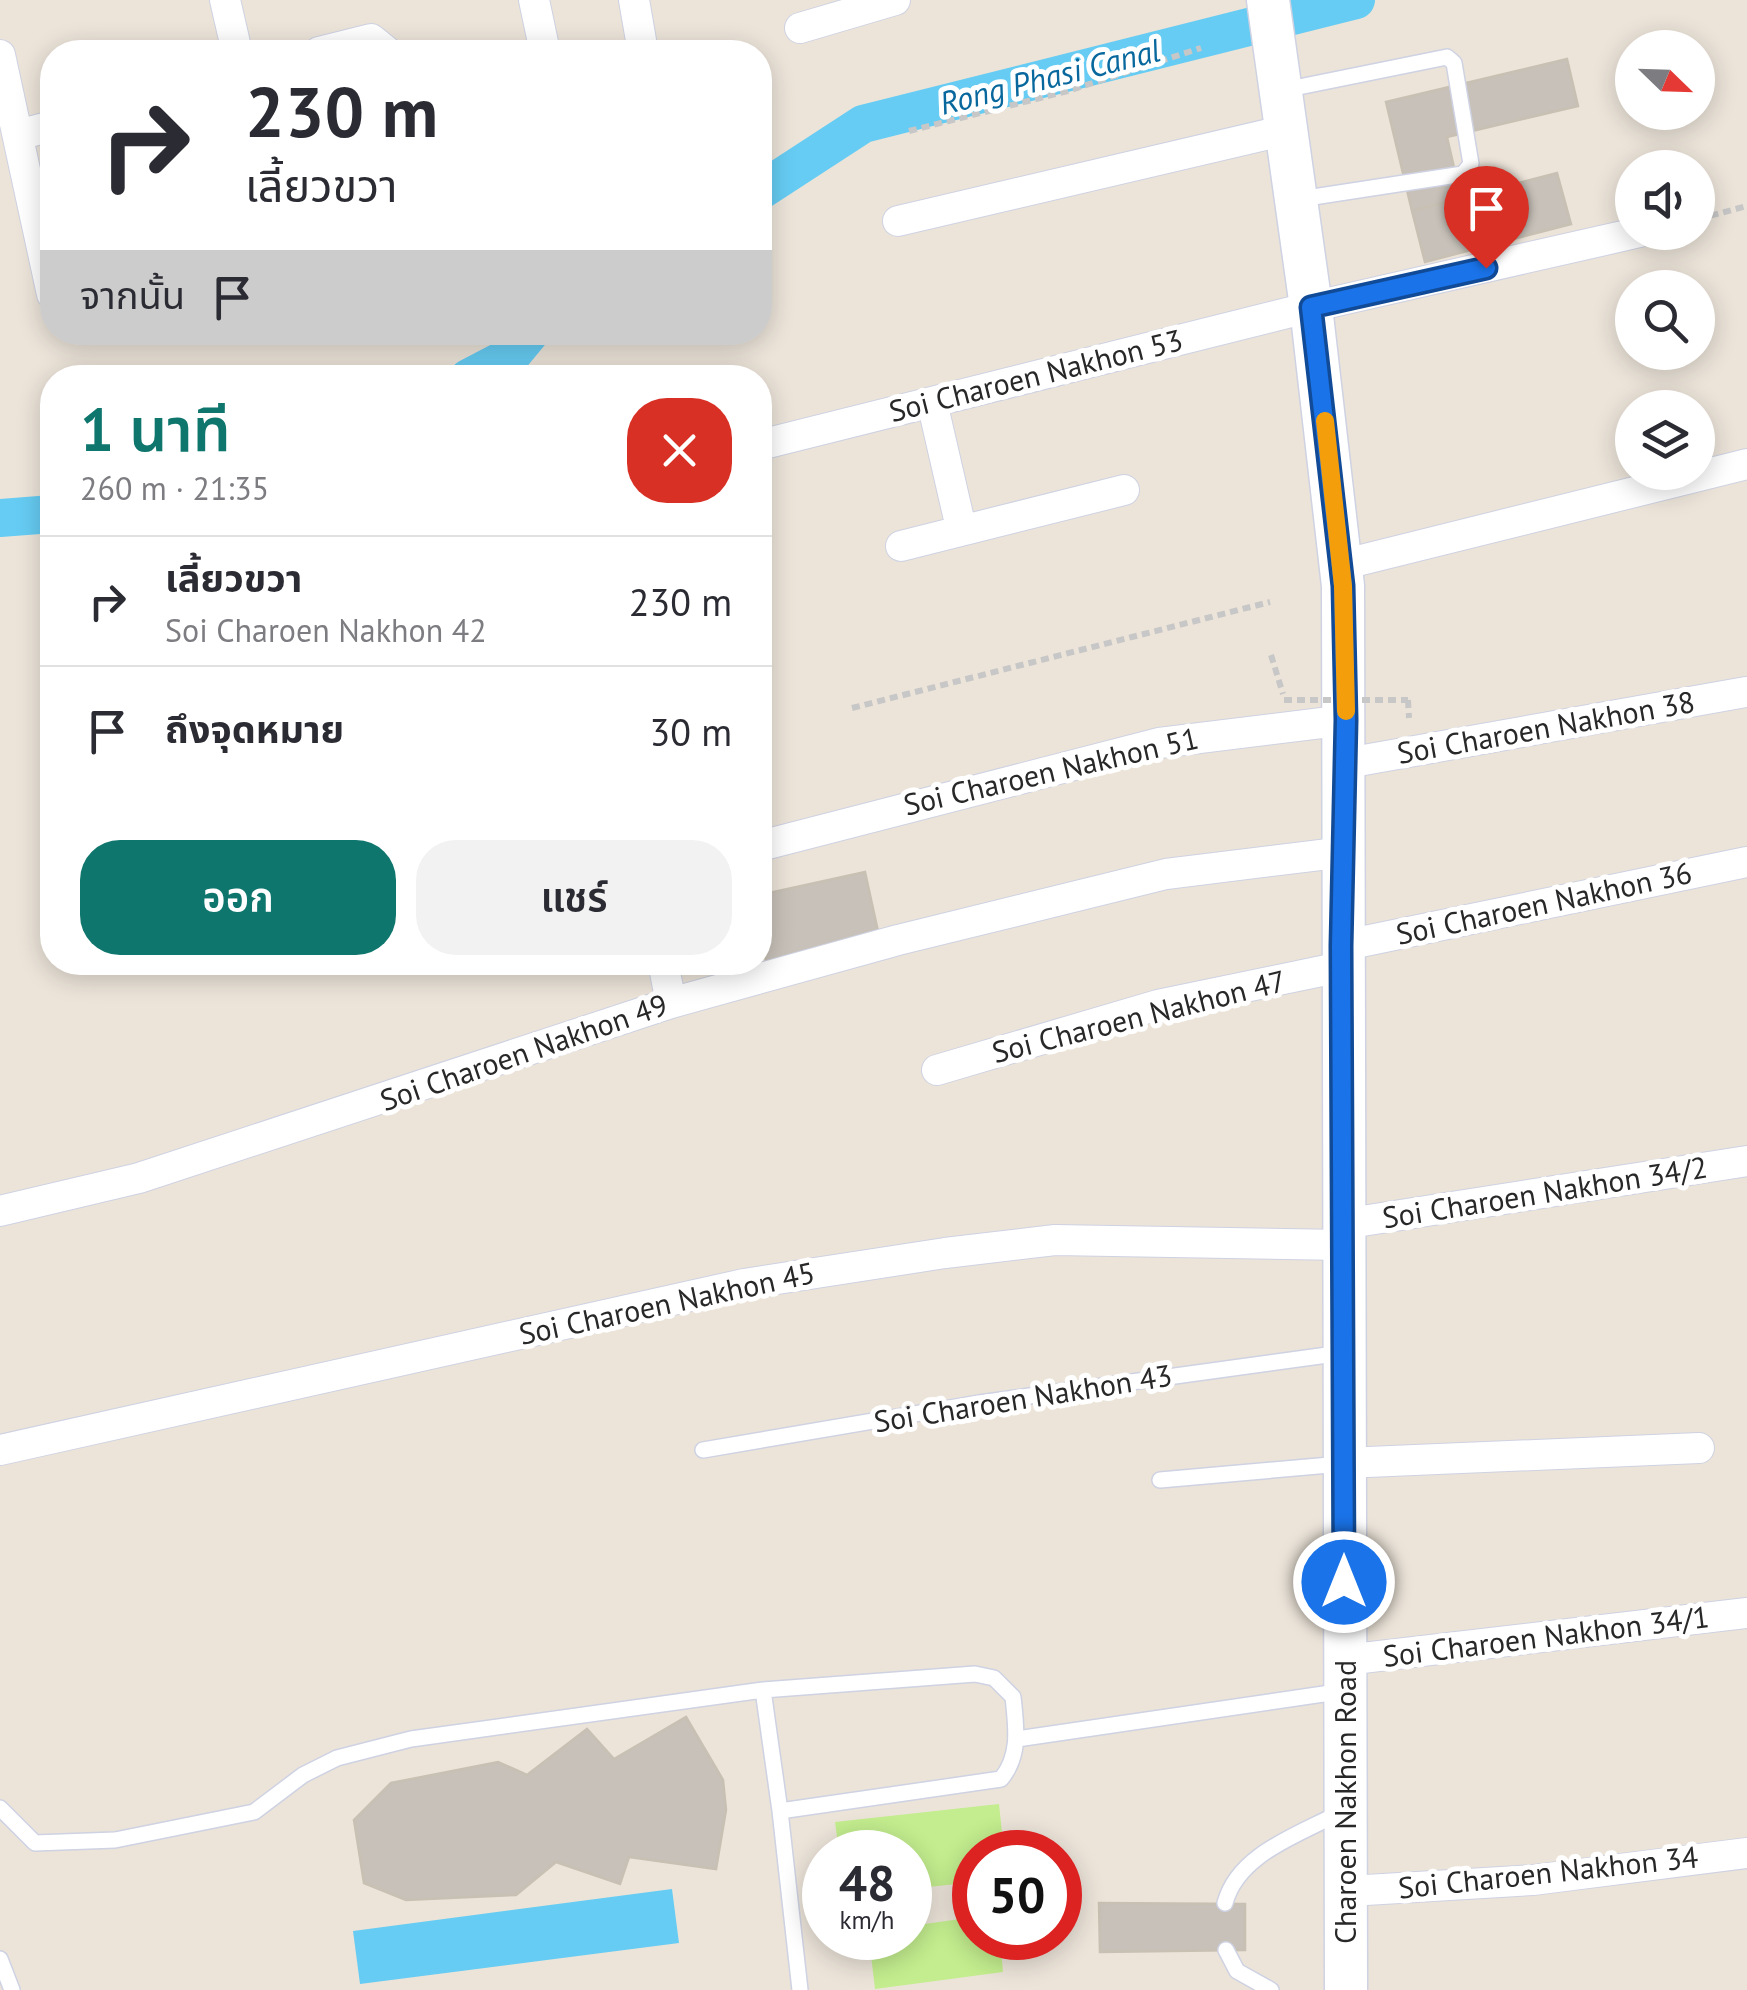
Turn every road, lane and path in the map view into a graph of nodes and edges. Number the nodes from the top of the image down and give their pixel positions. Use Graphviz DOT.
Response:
graph roads {
  1 [pos="225,0"];
  2 [pos="534,0"];
  3 [pos="634,0"];
  4 [pos="896,0"];
  5 [pos="1270,14"];
  6 [pos="800,28"];
  7 [pos="235,40"];
  8 [pos="542,40"];
  9 [pos="641,40"];
  10 [pos="1201,48"];
  11 [pos="0,60"];
  12 [pos="1284,110"];
  13 [pos="40,129"];
  14 [pos="910,131"];
  15 [pos="18,135"];
  16 [pos="1296,200"];
  17 [pos="1747,206"];
  18 [pos="1715,214"];
  19 [pos="898,221"];
  20 [pos="40,238"];
  21 [pos="1615,238"];
  22 [pos="1311,307"];
  23 [pos="932,402"];
  24 [pos="772,442"];
  25 [pos="1747,464"];
  26 [pos="1124,490"];
  27 [pos="961,528"];
  28 [pos="901,546"];
  29 [pos="1341,566"];
  30 [pos="1270,602"];
  31 [pos="1271,654"];
  32 [pos="1746,692"];
  33 [pos="1408,700"];
  34 [pos="852,708"];
  35 [pos="1346,720"];
  36 [pos="1346,763"];
  37 [pos="772,843"];
  38 [pos="1344,852"];
  39 [pos="1747,862"];
  40 [pos="1341,956"];
  41 [pos="666,975"];
  42 [pos="672,1003"];
  43 [pos="937,1070"];
  44 [pos="1747,1161"];
  45 [pos="0,1211"];
  46 [pos="1343,1234"];
  47 [pos="1342,1353"];
  48 [pos="1699,1448"];
  49 [pos="0,1450"];
  50 [pos="704,1450"];
  51 [pos="1344,1464"];
  52 [pos="1160,1480"];
  53 [pos="1747,1613"];
  54 [pos="1346,1675"];
  55 [pos="763,1690"];
  56 [pos="1016,1739"];
  57 [pos="0,1808"];
  58 [pos="780,1810"];
  59 [pos="1346,1810"];
  60 [pos="1747,1853"];
  61 [pos="1349,1891"];
  62 [pos="1225,1904"];
  63 [pos="1226,1950"];
  64 [pos="0,1960"];
  65 [pos="12,1990"];
  66 [pos="800,1990"];
  67 [pos="1271,1990"];
  68 [pos="1346,1990"];
  1 -- 7 [label="street"];
  2 -- 8 [label="street"];
  3 -- 9 [label="street"];
  4 -- 6 [label="street"];
  5 -- 12 [label="main road, Charoen Nakhon Road"];
  10 -- 14 [label="path"];
  11 -- 15 [label="street"];
  12 -- 16 [label="main road, Charoen Nakhon Road"];
  12 -- 16 [label="lane"];
  12 -- 19 [label="street"];
  13 -- 15 [label="street"];
  15 -- 20 [label="street"];
  16 -- 22 [label="main road, Charoen Nakhon Road"];
  17 -- 18 [label="path"];
  21 -- 22 [label="street, Soi Charoen Nakhon 53"];
  22 -- 23 [label="street, Soi Charoen Nakhon 53"];
  22 -- 29 [label="main road, Charoen Nakhon Road"];
  23 -- 24 [label="street, Soi Charoen Nakhon 53"];
  23 -- 27 [label="street"];
  25 -- 29 [label="street"];
  26 -- 27 [label="street"];
  27 -- 28 [label="street"];
  29 -- 35 [label="main road, Charoen Nakhon Road"];
  30 -- 34 [label="path"];
  31 -- 33 [label="path, bridge"];
  32 -- 36 [label="street, Soi Charoen Nakhon 38"];
  35 -- 36 [label="main road, Charoen Nakhon Road"];
  35 -- 37 [label="street, Soi Charoen Nakhon 51"];
  36 -- 38 [label="main road, Charoen Nakhon Road"];
  38 -- 40 [label="main road, Charoen Nakhon Road"];
  38 -- 42 [label="street, Soi Charoen Nakhon 49"];
  39 -- 40 [label="street, Soi Charoen Nakhon 36"];
  40 -- 43 [label="street, Soi Charoen Nakhon 47"];
  40 -- 46 [label="main road, Charoen Nakhon Road"];
  41 -- 42 [label="street"];
  42 -- 45 [label="street, Soi Charoen Nakhon 49"];
  44 -- 46 [label="street, Soi Charoen Nakhon 34/2"];
  46 -- 47 [label="main road, Charoen Nakhon Road"];
  46 -- 49 [label="street, Soi Charoen Nakhon 45"];
  47 -- 50 [label="lane, Soi Charoen Nakhon 43"];
  47 -- 51 [label="main road, Charoen Nakhon Road"];
  48 -- 51 [label="street"];
  51 -- 52 [label="lane"];
  51 -- 54 [label="main road, Charoen Nakhon Road"];
  53 -- 54 [label="street, Soi Charoen Nakhon 34/1"];
  54 -- 56 [label="lane"];
  54 -- 59 [label="main road, Charoen Nakhon Road"];
  55 -- 56 [label="lane"];
  55 -- 57 [label="lane"];
  55 -- 58 [label="lane"];
  56 -- 58 [label="lane"];
  58 -- 66 [label="lane"];
  59 -- 61 [label="main road, Charoen Nakhon Road"];
  59 -- 62 [label="lane"];
  60 -- 61 [label="street, Soi Charoen Nakhon 34"];
  61 -- 68 [label="main road, Charoen Nakhon Road"];
  63 -- 67 [label="lane"];
  64 -- 65 [label="lane"];
}
